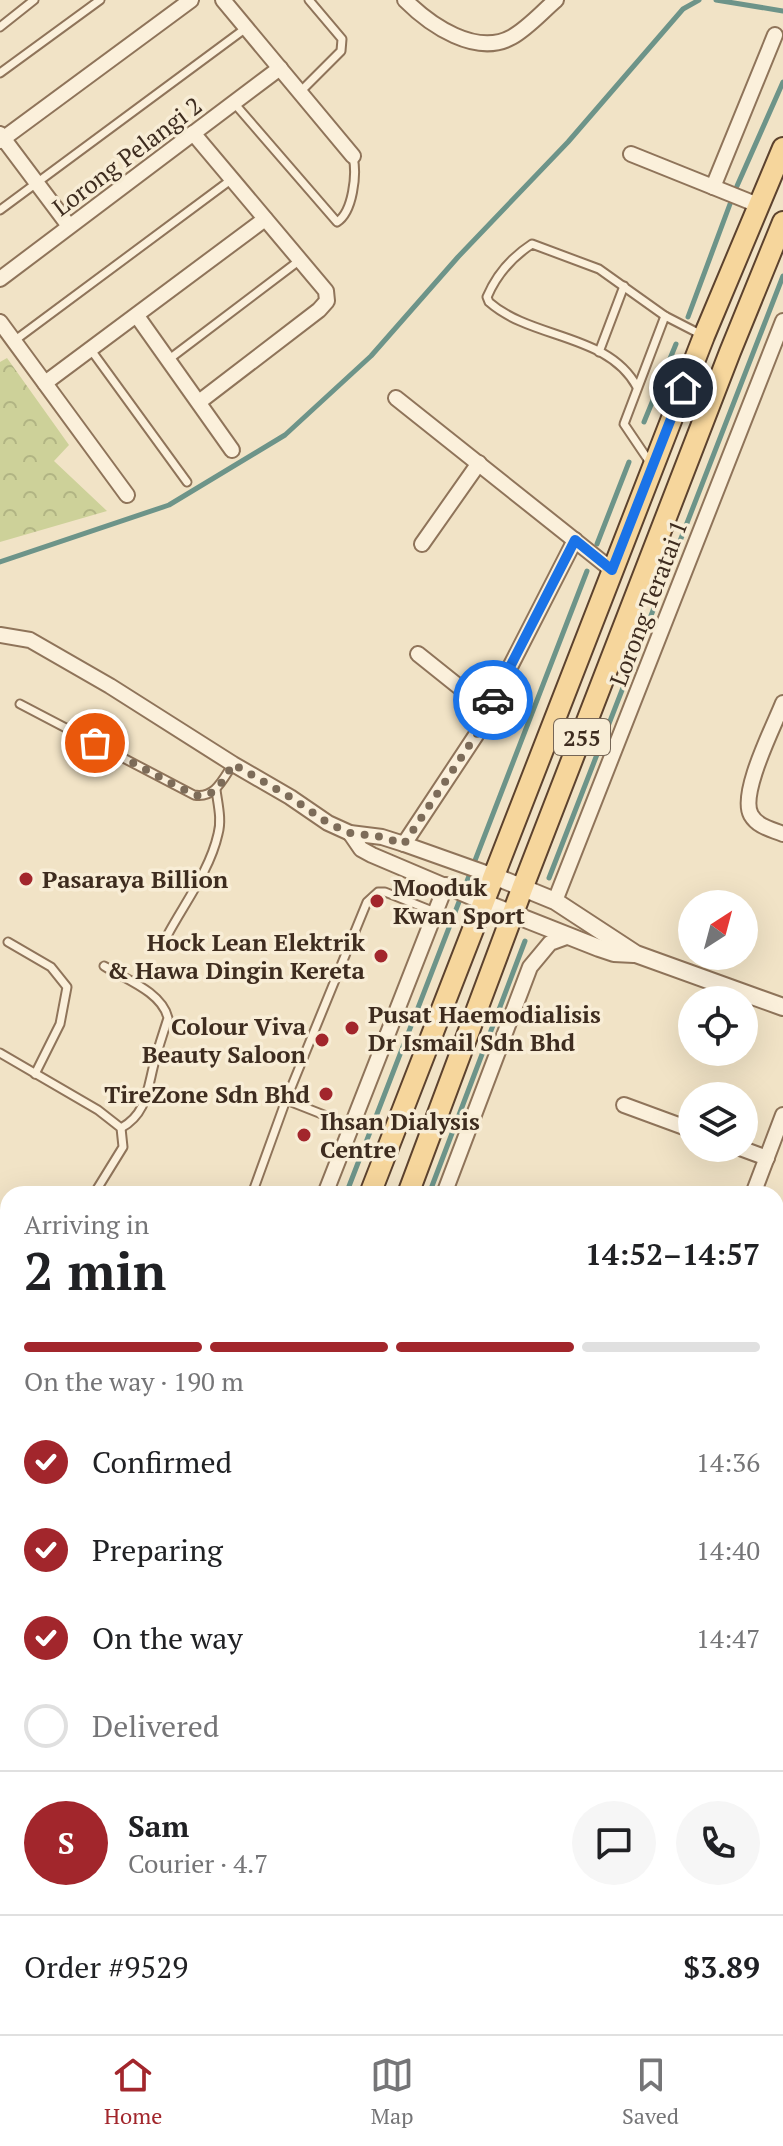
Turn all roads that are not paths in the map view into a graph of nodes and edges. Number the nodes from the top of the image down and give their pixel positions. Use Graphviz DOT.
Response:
graph roads {
  1 [pos="34,0"];
  2 [pos="100,0"];
  3 [pos="191,0"];
  4 [pos="223,0"];
  5 [pos="309,0"];
  6 [pos="405,0"];
  7 [pos="556,0"];
  8 [pos="0,27"];
  9 [pos="247,28"];
  10 [pos="775,35"];
  11 [pos="280,68"];
  12 [pos="0,73"];
  13 [pos="300,92"];
  14 [pos="234,103"];
  15 [pos="193,133"];
  16 [pos="1,138"];
  17 [pos="783,148"];
  18 [pos="631,154"];
  19 [pos="353,156"];
  20 [pos="232,179"];
  21 [pos="37,183"];
  22 [pos="713,187"];
  23 [pos="758,205"];
  24 [pos="0,210"];
  25 [pos="265,219"];
  26 [pos="783,222"];
  27 [pos="69,226"];
  28 [pos="300,260"];
  29 [pos="0,279"];
  30 [pos="624,286"];
  31 [pos="137,316"];
  32 [pos="665,316"];
  33 [pos="783,321"];
  34 [pos="0,322"];
  35 [pos="704,336"];
  36 [pos="14,341"];
  37 [pos="91,350"];
  38 [pos="599,352"];
  39 [pos="168,360"];
  40 [pos="45,383"];
  41 [pos="637,387"];
  42 [pos="396,398"];
  43 [pos="199,402"];
  44 [pos="232,450"];
  45 [pos="479,463"];
  46 [pos="652,466"];
  47 [pos="187,482"];
  48 [pos="127,495"];
  49 [pos="575,540"];
  50 [pos="422,544"];
  51 [pos="612,570"];
  52 [pos="0,635"];
  53 [pos="418,654"];
  54 [pos="783,703"];
  55 [pos="20,704"];
  56 [pos="488,710"];
  57 [pos="233,764"];
  58 [pos="216,790"];
  59 [pos="350,833"];
  60 [pos="783,834"];
  61 [pos="404,844"];
  62 [pos="487,874"];
  63 [pos="450,886"];
  64 [pos="522,889"];
  65 [pos="478,899"];
  66 [pos="555,901"];
  67 [pos="436,913"];
  68 [pos="513,915"];
  69 [pos="167,936"];
  70 [pos="569,936"];
  71 [pos="8,942"];
  72 [pos="636,954"];
  73 [pos="104,966"];
  74 [pos="783,1007"];
  75 [pos="0,1053"];
  76 [pos="35,1074"];
  77 [pos="286,1100"];
  78 [pos="624,1105"];
  79 [pos="783,1115"];
  80 [pos="678,1125"];
  81 [pos="352,1126"];
  82 [pos="121,1128"];
  83 [pos="758,1155"];
  84 [pos="767,1158"];
  85 [pos="99,1186"];
  86 [pos="255,1186"];
  87 [pos="328,1186"];
  88 [pos="373,1186"];
  89 [pos="411,1186"];
  90 [pos="447,1186"];
  91 [pos="756,1186"];
  1 -- 8 [label="lane"];
  2 -- 12 [label="lane"];
  3 -- 16 [label="street"];
  4 -- 9 [label="street"];
  5 -- 13 [label="lane"];
  6 -- 7 [label="street"];
  9 -- 11 [label="street"];
  9 -- 21 [label="lane"];
  10 -- 22 [label="street"];
  11 -- 13 [label="street"];
  11 -- 14 [label="street, Lorong Pelangi 2"];
  13 -- 19 [label="street"];
  14 -- 15 [label="street, Lorong Pelangi 2"];
  14 -- 19 [label="lane"];
  15 -- 20 [label="street"];
  15 -- 27 [label="street, Lorong Pelangi 2"];
  16 -- 21 [label="street"];
  17 -- 23 [label="main road, 255"];
  18 -- 22 [label="street"];
  20 -- 25 [label="street"];
  20 -- 36 [label="lane"];
  21 -- 24 [label="lane"];
  21 -- 27 [label="street"];
  22 -- 23 [label="street"];
  23 -- 35 [label="main road, 255"];
  25 -- 28 [label="street"];
  25 -- 31 [label="street"];
  26 -- 64 [label="main road, 255"];
  27 -- 29 [label="street, Lorong Pelangi 2"];
  28 -- 39 [label="lane"];
  28 -- 43 [label="street"];
  30 -- 32 [label="lane"];
  30 -- 38 [label="lane"];
  30 -- 38 [label="lane"];
  31 -- 37 [label="street"];
  31 -- 39 [label="street"];
  32 -- 35 [label="lane"];
  32 -- 41 [label="lane"];
  33 -- 66 [label="street, Lorong Teratai 1"];
  34 -- 36 [label="street"];
  35 -- 46 [label="main road, 255"];
  36 -- 40 [label="street"];
  37 -- 40 [label="street"];
  37 -- 47 [label="lane"];
  38 -- 41 [label="lane"];
  39 -- 43 [label="street"];
  40 -- 48 [label="street"];
  41 -- 46 [label="lane"];
  42 -- 45 [label="street"];
  43 -- 44 [label="street"];
  45 -- 49 [label="street"];
  45 -- 50 [label="street"];
  46 -- 51 [label="main road, 255"];
  49 -- 51 [label="street"];
  49 -- 56 [label="street"];
  51 -- 62 [label="main road, 255"];
  52 -- 57 [label="street"];
  53 -- 56 [label="street"];
  54 -- 60 [label="street"];
  55 -- 58 [label="lane"];
  56 -- 61 [label="street"];
  57 -- 58 [label="lane"];
  57 -- 59 [label="street"];
  58 -- 69 [label="lane"];
  59 -- 61 [label="street"];
  59 -- 63 [label="street"];
  61 -- 62 [label="street"];
  62 -- 64 [label="street"];
  62 -- 65 [label="main road, 255"];
  63 -- 65 [label="street"];
  63 -- 67 [label="street"];
  64 -- 66 [label="street"];
  64 -- 68 [label="main road, 255"];
  65 -- 68 [label="street"];
  65 -- 88 [label="main road, 255"];
  66 -- 72 [label="street"];
  67 -- 77 [label="lane"];
  67 -- 81 [label="street"];
  68 -- 70 [label="street"];
  68 -- 89 [label="main road, 255"];
  70 -- 72 [label="street"];
  70 -- 90 [label="street"];
  71 -- 76 [label="lane"];
  72 -- 74 [label="street"];
  73 -- 82 [label="lane"];
  75 -- 76 [label="lane"];
  76 -- 82 [label="lane"];
  77 -- 81 [label="lane"];
  77 -- 86 [label="lane"];
  78 -- 80 [label="street"];
  79 -- 84 [label="street"];
  81 -- 87 [label="street"];
  82 -- 85 [label="lane"];
  83 -- 84 [label="street"];
  84 -- 91 [label="street"];
}
